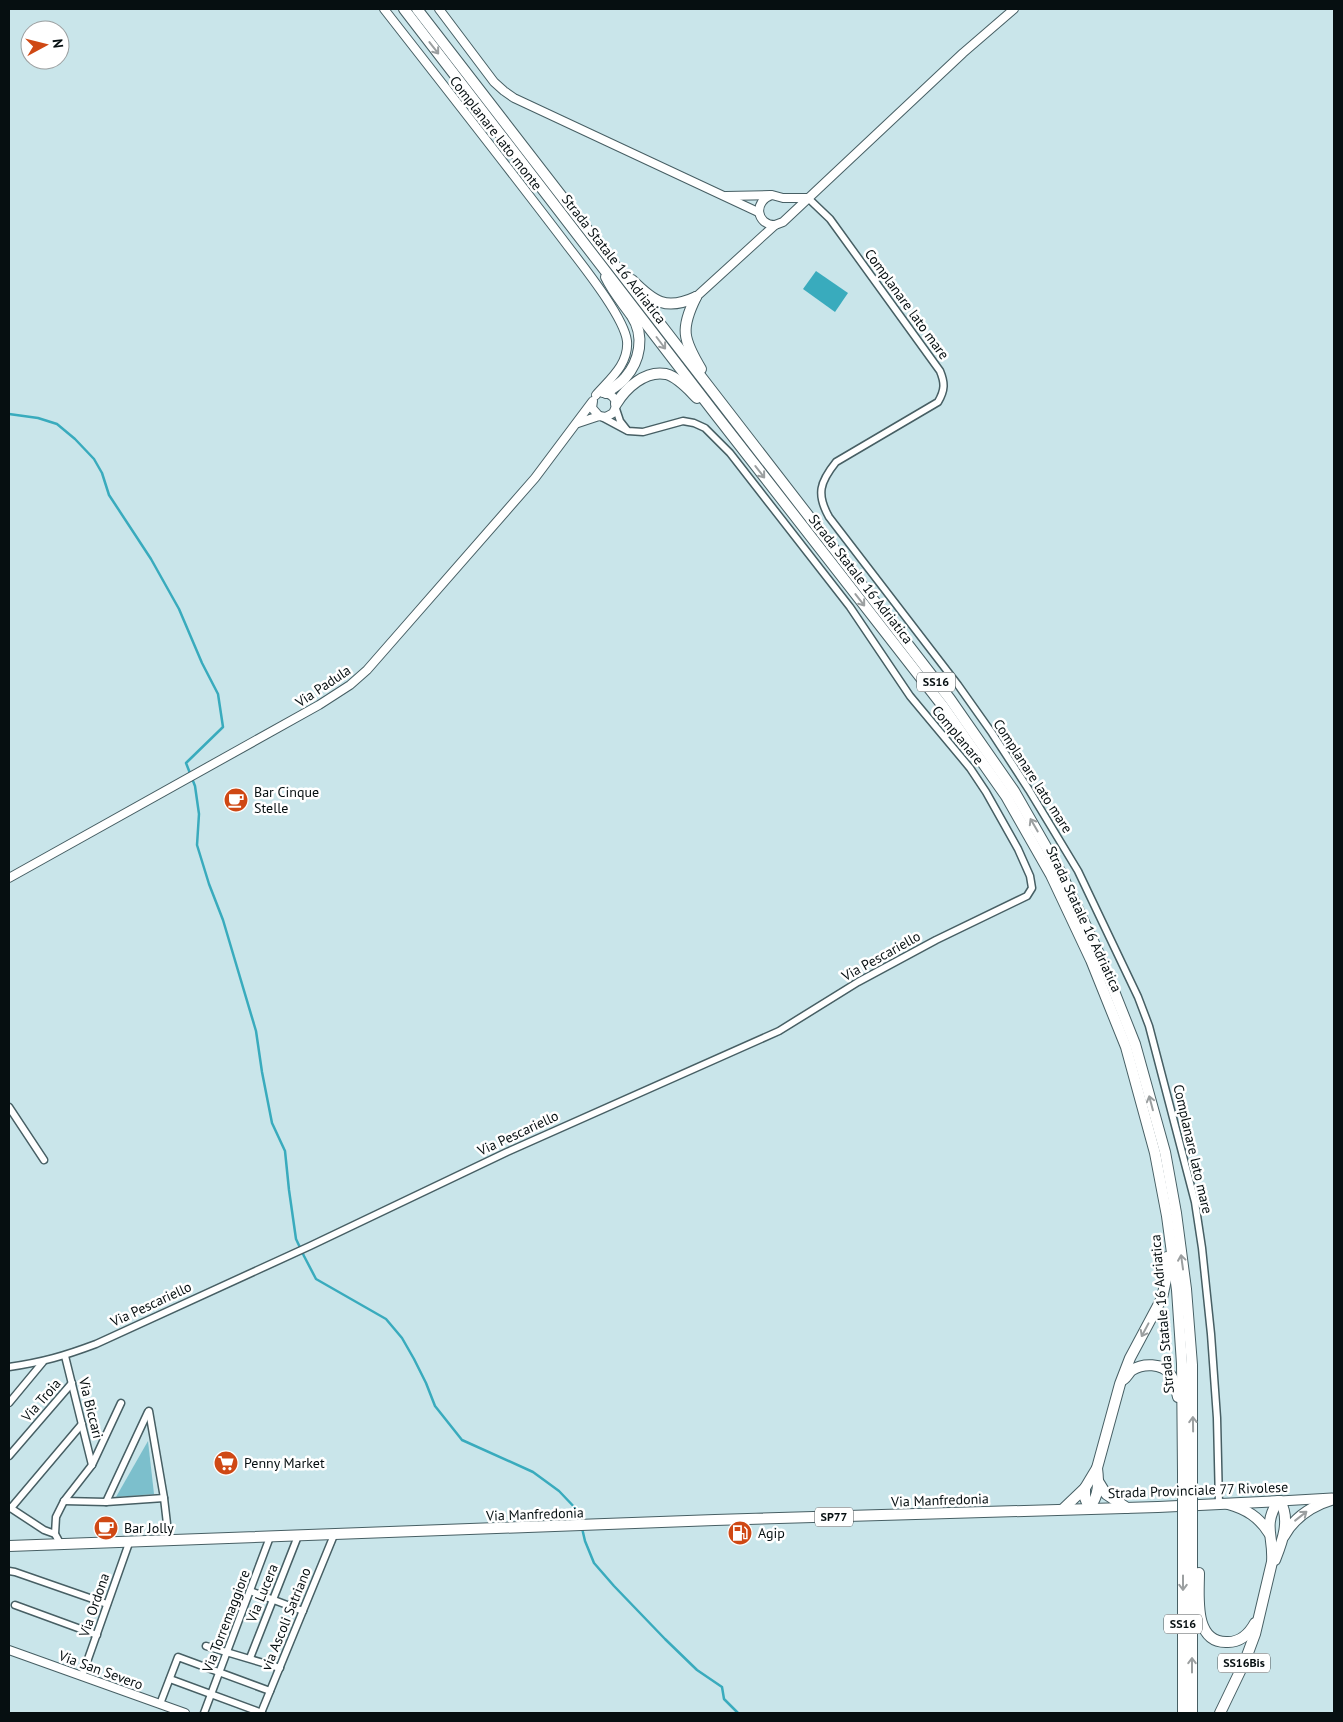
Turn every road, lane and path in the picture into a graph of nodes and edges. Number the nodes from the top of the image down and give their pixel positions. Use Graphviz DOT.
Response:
graph roads {
  1 [pos="384,9"];
  2 [pos="404,9"];
  3 [pos="417,9"];
  4 [pos="439,9"];
  5 [pos="1014,9"];
  6 [pos="772,195"];
  7 [pos="724,196"];
  8 [pos="783,198"];
  9 [pos="808,198"];
  10 [pos="758,212"];
  11 [pos="786,220"];
  12 [pos="764,222"];
  13 [pos="776,226"];
  14 [pos="760,239"];
  15 [pos="600,255"];
  16 [pos="696,297"];
  17 [pos="598,397"];
  18 [pos="616,407"];
  19 [pos="717,408"];
  20 [pos="599,416"];
  21 [pos="577,423"];
  22 [pos="628,432"];
  23 [pos="9,878"];
  24 [pos="1027,896"];
  25 [pos="9,1107"];
  26 [pos="44,1160"];
  27 [pos="1167,1216"];
  28 [pos="65,1356"];
  29 [pos="43,1362"];
  30 [pos="9,1367"];
  31 [pos="72,1383"];
  32 [pos="1120,1384"];
  33 [pos="9,1403"];
  34 [pos="121,1403"];
  35 [pos="82,1424"];
  36 [pos="1183,1430"];
  37 [pos="9,1456"];
  38 [pos="92,1465"];
  39 [pos="1097,1468"];
  40 [pos="1188,1473"];
  41 [pos="1098,1482"];
  42 [pos="1085,1488"];
  43 [pos="164,1498"];
  44 [pos="1334,1498"];
  45 [pos="64,1501"];
  46 [pos="1279,1501"];
  47 [pos="106,1502"];
  48 [pos="1223,1504"];
  49 [pos="10,1507"];
  50 [pos="1089,1508"];
  51 [pos="1127,1508"];
  52 [pos="1063,1509"];
  53 [pos="55,1534"];
  54 [pos="1270,1534"];
  55 [pos="334,1535"];
  56 [pos="1188,1535"];
  57 [pos="298,1536"];
  58 [pos="270,1537"];
  59 [pos="169,1541"];
  60 [pos="129,1543"];
  61 [pos="61,1544"];
  62 [pos="9,1546"];
  63 [pos="1280,1546"];
  64 [pos="9,1571"];
  65 [pos="1269,1575"];
  66 [pos="250,1591"];
  67 [pos="273,1600"];
  68 [pos="107,1604"];
  69 [pos="15,1605"];
  70 [pos="303,1611"];
  71 [pos="1261,1611"];
  72 [pos="97,1635"];
  73 [pos="206,1646"];
  74 [pos="9,1650"];
  75 [pos="227,1652"];
  76 [pos="250,1658"];
  77 [pos="280,1668"];
  78 [pos="220,1672"];
  79 [pos="82,1676"];
  80 [pos="170,1679"];
  81 [pos="270,1691"];
  82 [pos="212,1694"];
  83 [pos="160,1704"];
  84 [pos="185,1713"];
  85 [pos="204,1713"];
  86 [pos="261,1713"];
  87 [pos="1183,1713"];
  88 [pos="1192,1713"];
  89 [pos="1220,1713"];
  1 -- 17 [label="street, Complanare lato monte"];
  2 -- 15 [label="main road, Strada Statale 16 Adriatica / SS16, one-way"];
  3 -- 15 [label="main road, Strada Statale 16 Adriatica / SS16"];
  4 -- 7 [label="street"];
  5 -- 9 [label="street"];
  6 -- 7 [label="street"];
  6 -- 8 [label="street"];
  6 -- 10 [label="street"];
  7 -- 10 [label="street"];
  8 -- 9 [label="street"];
  8 -- 11 [label="street"];
  9 -- 11 [label="street"];
  9 -- 48 [label="street, Complanare lato mare"];
  10 -- 12 [label="street"];
  11 -- 13 [label="street"];
  12 -- 13 [label="street"];
  12 -- 14 [label="street"];
  13 -- 14 [label="street"];
  14 -- 16 [label="street"];
  15 -- 16 [label="main road"];
  15 -- 17 [label="main road"];
  15 -- 19 [label="main road, Strada Statale 16 Adriatica / SS16"];
  16 -- 19 [label="main road"];
  17 -- 18 [label="street"];
  17 -- 20 [label="street"];
  17 -- 21 [label="street, Via Padula"];
  18 -- 19 [label="main road"];
  18 -- 20 [label="street"];
  18 -- 22 [label="street"];
  19 -- 27 [label="main road, Strada Statale 16 Adriatica / SS16, one-way"];
  40 -- 19 [label="main road, Strada Statale 16 Adriatica / SS16, one-way"];
  20 -- 21 [label="street"];
  20 -- 22 [label="street"];
  21 -- 23 [label="street, Via Padula"];
  22 -- 24 [label="street, Complanare"];
  24 -- 28 [label="street, Via Pescariello"];
  25 -- 26 [label="street"];
  27 -- 32 [label="main road, one-way"];
  27 -- 36 [label="main road, Strada Statale 16 Adriatica / SS16"];
  28 -- 29 [label="street, Via Pescariello"];
  28 -- 31 [label="street, Via Biccari"];
  29 -- 30 [label="street, Via Pescariello"];
  29 -- 33 [label="street"];
  31 -- 35 [label="street, Via Biccari"];
  31 -- 37 [label="street, Via Troia"];
  32 -- 36 [label="main road"];
  32 -- 39 [label="main road"];
  34 -- 38 [label="street, Via Biccari"];
  35 -- 38 [label="street, Via Biccari"];
  35 -- 49 [label="street"];
  36 -- 40 [label="main road, Strada Statale 16 Adriatica / SS16"];
  38 -- 45 [label="street, Via Biccari"];
  39 -- 41 [label="main road"];
  39 -- 42 [label="main road"];
  40 -- 56 [label="main road, Strada Statale 16 Adriatica / SS16, bridge"];
  41 -- 50 [label="main road"];
  41 -- 51 [label="main road"];
  42 -- 50 [label="main road"];
  42 -- 52 [label="main road"];
  43 -- 47 [label="street"];
  43 -- 47 [label="street"];
  43 -- 59 [label="street"];
  44 -- 46 [label="main road, Strada Provinciale 77 Rivolese / SP77"];
  63 -- 44 [label="main road, one-way"];
  45 -- 47 [label="street"];
  45 -- 53 [label="street, Via Biccari"];
  46 -- 48 [label="main road, Strada Provinciale 77 Rivolese / SP77"];
  46 -- 54 [label="main road"];
  46 -- 63 [label="main road"];
  48 -- 51 [label="main road, Strada Provinciale 77 Rivolese / SP77"];
  48 -- 54 [label="main road"];
  49 -- 53 [label="street"];
  50 -- 51 [label="main road, Strada Provinciale 77 Rivolese / SP77"];
  50 -- 52 [label="main road, Strada Provinciale 77 Rivolese / SP77"];
  52 -- 55 [label="main road, Via Manfredonia / SP77"];
  53 -- 61 [label="street"];
  54 -- 65 [label="main road"];
  55 -- 57 [label="main road, Via Manfredonia / SP77"];
  55 -- 70 [label="street, via Ascoli Satriano"];
  56 -- 71 [label="main road"];
  56 -- 87 [label="main road, Strada Statale 16 Adriatica / SS16, one-way"];
  88 -- 56 [label="main road, Strada Statale 16 Adriatica / SS16, one-way"];
  57 -- 58 [label="main road, Via Manfredonia / SP77"];
  57 -- 67 [label="street, Via Lucera"];
  58 -- 59 [label="main road, Via Manfredonia / SP77"];
  58 -- 66 [label="street, Via Torremaggiore"];
  59 -- 60 [label="main road, Via Manfredonia / SP77"];
  60 -- 61 [label="main road, Via Manfredonia / SP77"];
  60 -- 68 [label="street, Via Ordona"];
  61 -- 62 [label="main road, Via Manfredonia / SP77"];
  63 -- 65 [label="main road"];
  64 -- 68 [label="street"];
  65 -- 71 [label="main road"];
  66 -- 67 [label="street"];
  66 -- 75 [label="street, Via Torremaggiore"];
  67 -- 70 [label="street"];
  67 -- 76 [label="street, Via Lucera"];
  68 -- 72 [label="street, Via Ordona"];
  69 -- 72 [label="street"];
  70 -- 77 [label="street, via Ascoli Satriano"];
  71 -- 89 [label="main road, SS16Bis"];
  72 -- 79 [label="street, Via Ordona"];
  73 -- 75 [label="street"];
  74 -- 79 [label="street, Via San Severo"];
  75 -- 76 [label="street"];
  75 -- 78 [label="street, Via Torremaggiore"];
  76 -- 77 [label="street"];
  77 -- 81 [label="street, via Ascoli Satriano"];
  78 -- 80 [label="street"];
  78 -- 81 [label="street"];
  78 -- 82 [label="street, Via Torremaggiore"];
  79 -- 83 [label="street, Via San Severo"];
  80 -- 82 [label="street"];
  80 -- 83 [label="street"];
  81 -- 86 [label="street, via Ascoli Satriano"];
  82 -- 85 [label="street, Via Torremaggiore"];
  82 -- 86 [label="street"];
  83 -- 84 [label="street, Via San Severo"];
}
